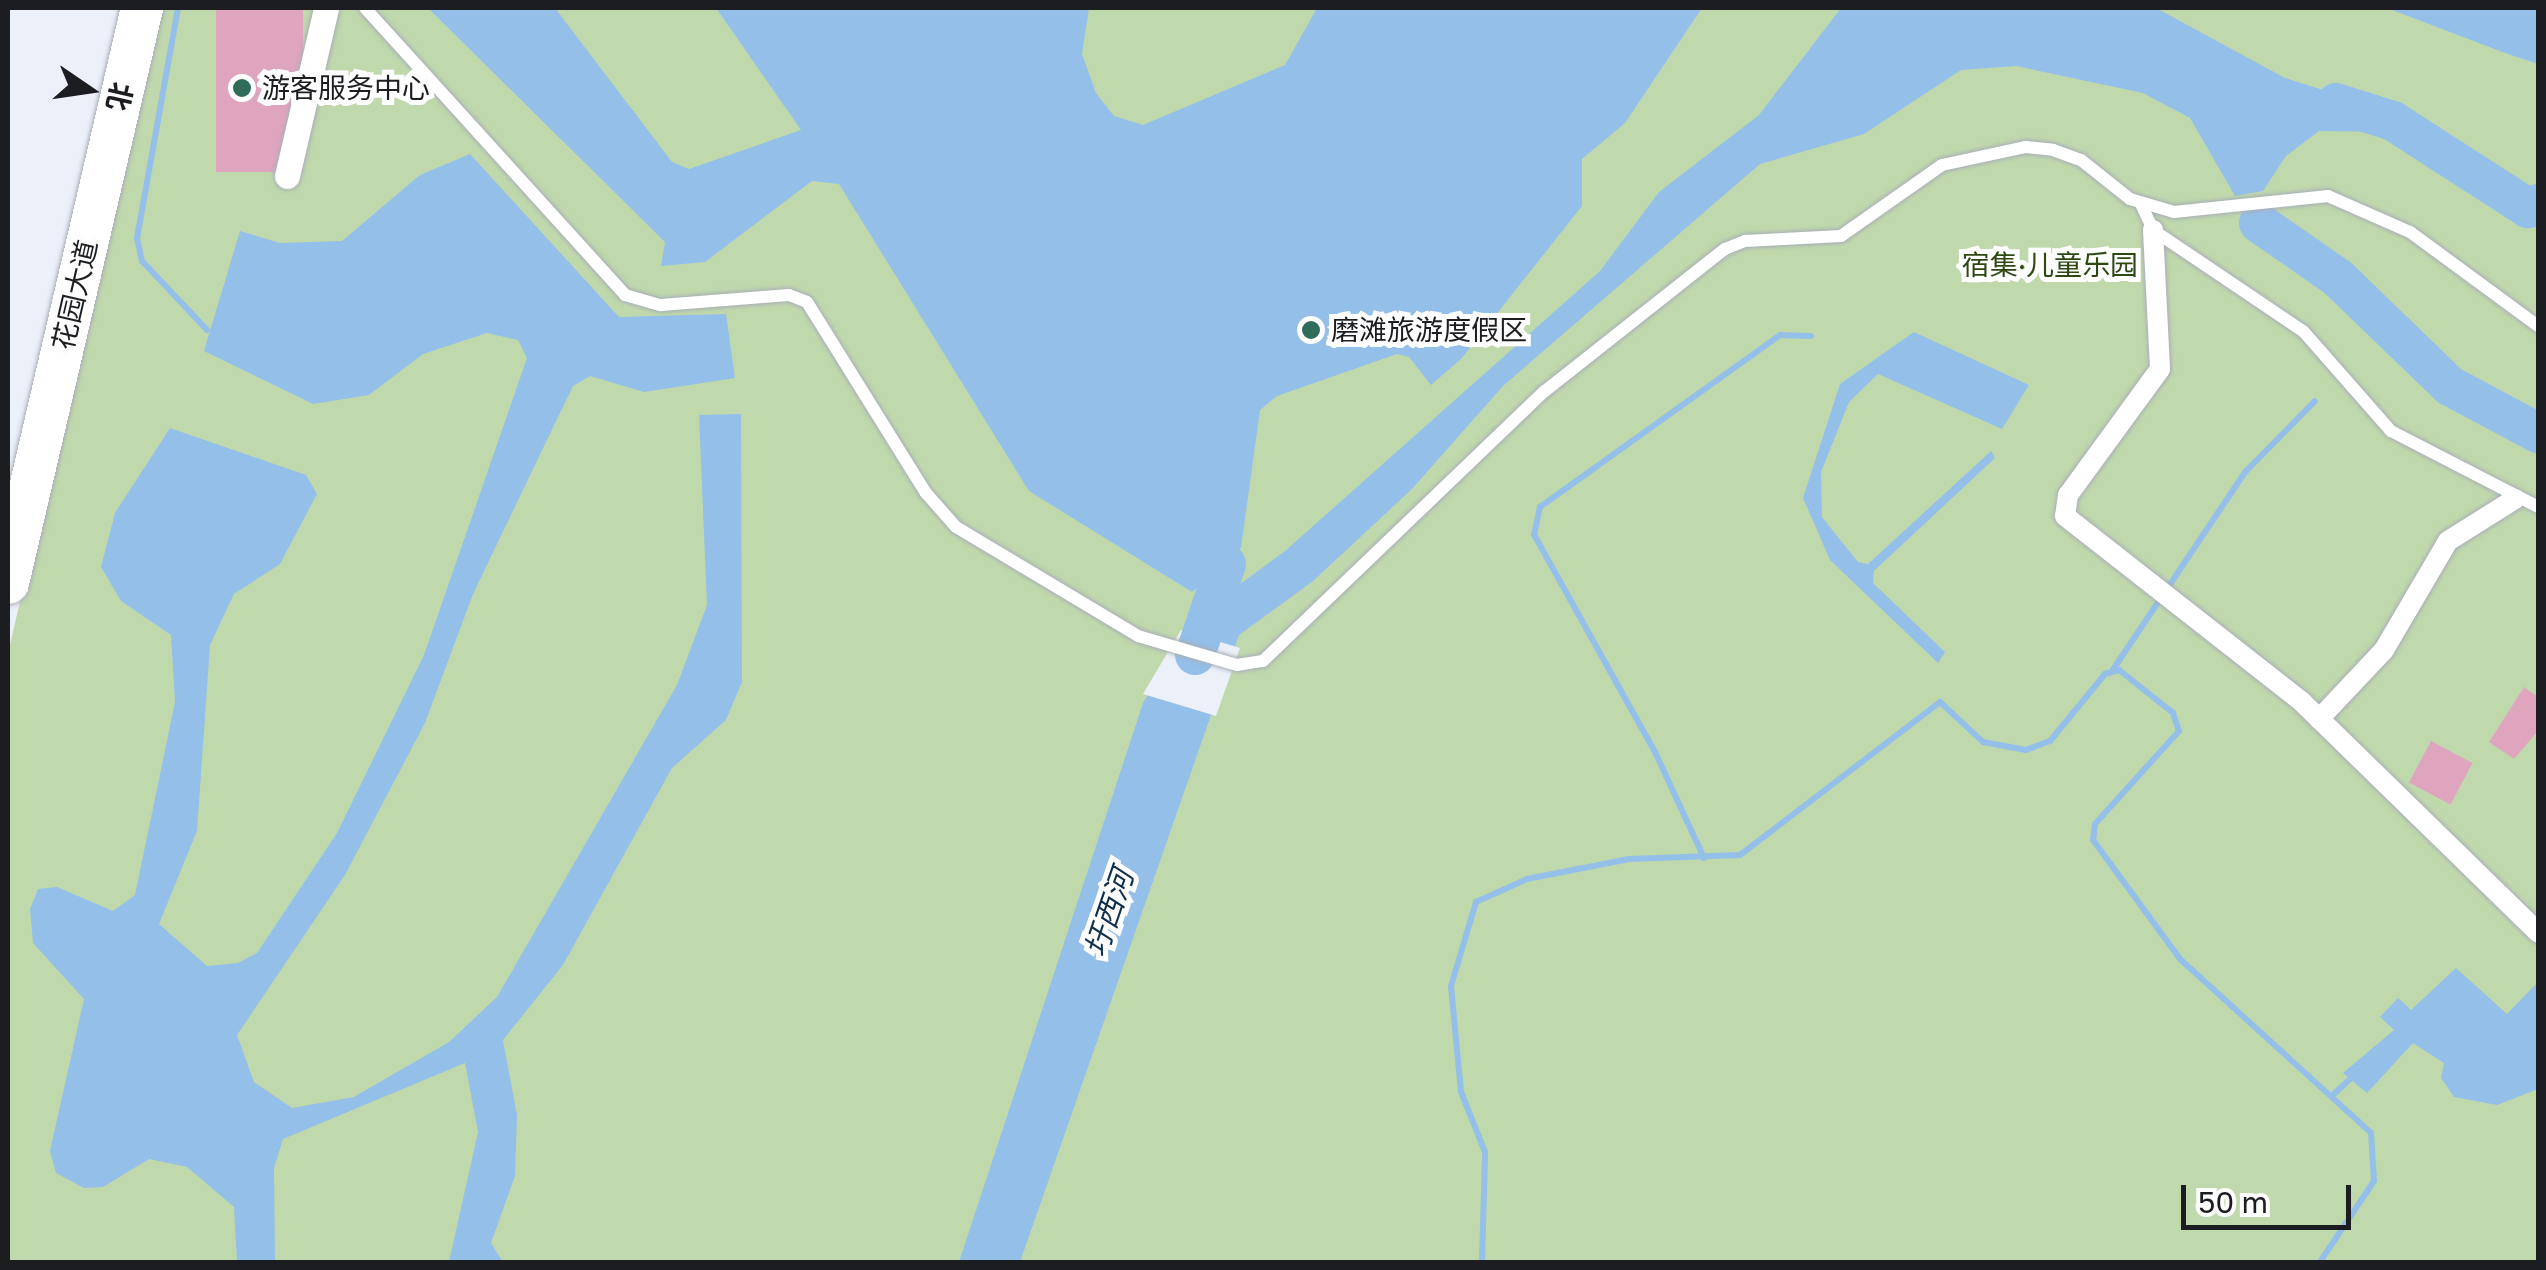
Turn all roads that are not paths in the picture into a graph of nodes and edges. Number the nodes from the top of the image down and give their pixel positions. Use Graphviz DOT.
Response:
graph roads {
  1 [pos="126,8"];
  2 [pos="142,8"];
  3 [pos="326,8"];
  4 [pos="365,8"];
  5 [pos="287,176"];
  6 [pos="2141,204"];
  7 [pos="2153,230"];
  8 [pos="2538,326"];
  9 [pos="2515,499"];
  10 [pos="2538,506"];
  11 [pos="8,522"];
  12 [pos="8,583"];
  13 [pos="2320,719"];
  14 [pos="2538,932"];
  1 -- 11 [label="main road, 花园大道"];
  2 -- 12 [label="main road, 花园大道"];
  3 -- 5 [label="street"];
  4 -- 6 [label="lane"];
  6 -- 7 [label="lane"];
  6 -- 8 [label="lane"];
  7 -- 9 [label="lane"];
  7 -- 13 [label="street"];
  9 -- 10 [label="lane"];
  9 -- 13 [label="street"];
  13 -- 14 [label="street"];
}
